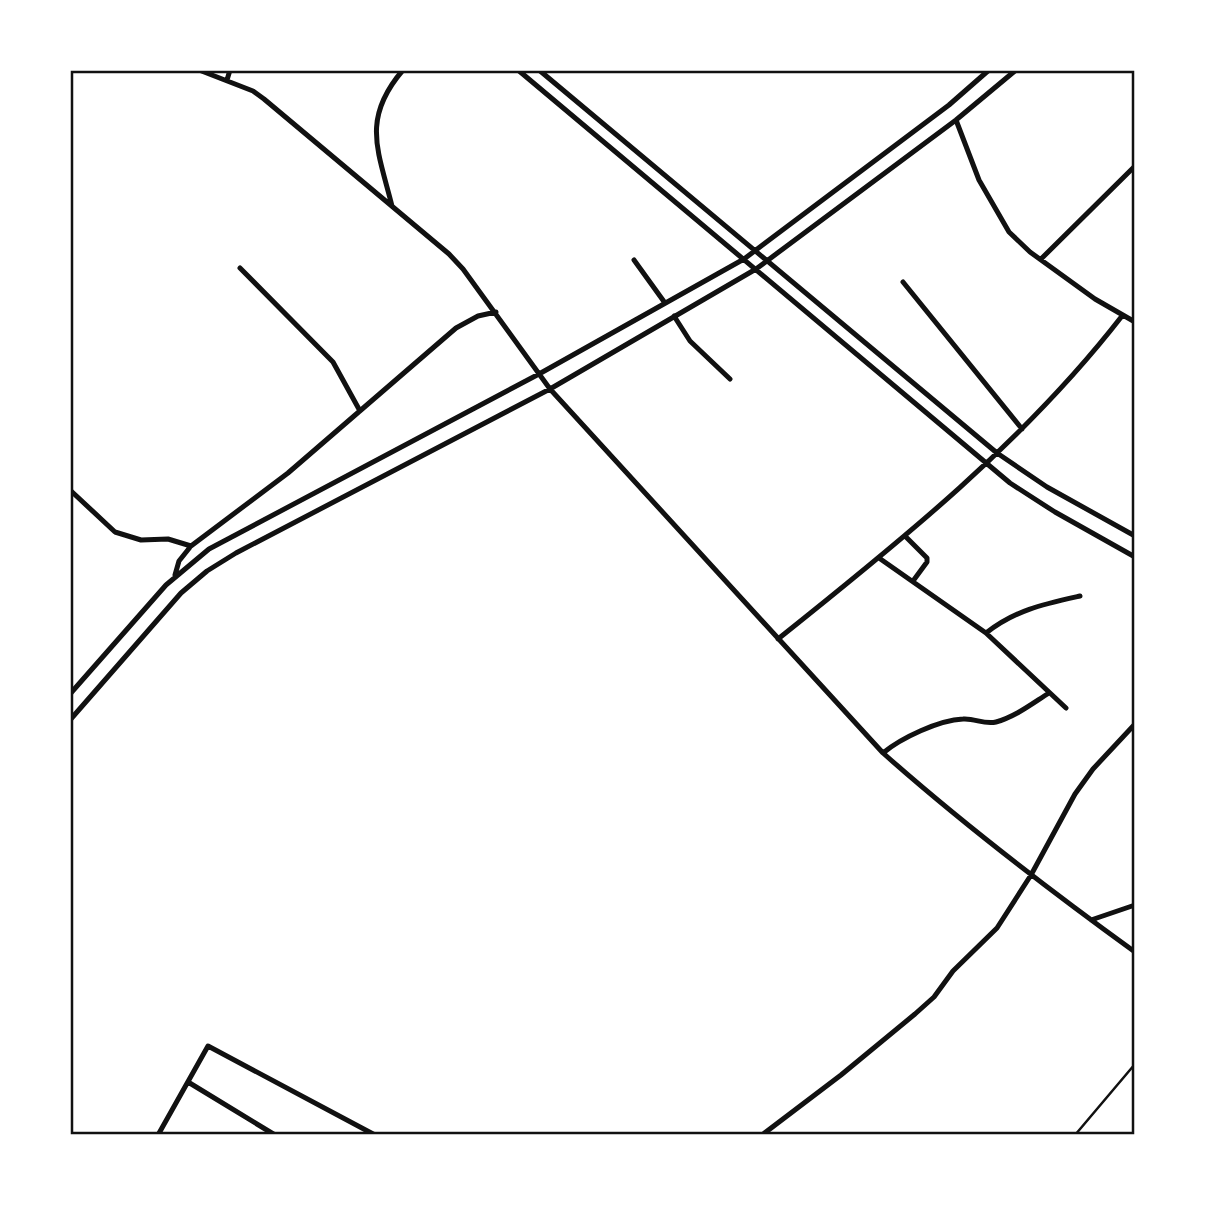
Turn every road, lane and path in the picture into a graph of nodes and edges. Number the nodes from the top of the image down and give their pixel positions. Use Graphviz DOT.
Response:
graph roads {
  1 [pos="199,70"];
  2 [pos="230,70"];
  3 [pos="403,70"];
  4 [pos="518,70"];
  5 [pos="539,70"];
  6 [pos="989,70"];
  7 [pos="1016,70"];
  8 [pos="227,80"];
  9 [pos="956,120"];
  10 [pos="1135,166"];
  11 [pos="392,206"];
  12 [pos="756,251"];
  13 [pos="744,259"];
  14 [pos="1041,259"];
  15 [pos="635,260"];
  16 [pos="767,261"];
  17 [pos="240,268"];
  18 [pos="755,269"];
  19 [pos="902,282"];
  20 [pos="665,303"];
  21 [pos="496,312"];
  22 [pos="674,316"];
  23 [pos="1122,316"];
  24 [pos="1135,322"];
  25 [pos="539,374"];
  26 [pos="730,379"];
  27 [pos="550,389"];
  28 [pos="360,411"];
  29 [pos="1022,429"];
  30 [pos="997,453"];
  31 [pos="985,463"];
  32 [pos="70,490"];
  33 [pos="905,536"];
  34 [pos="1135,536"];
  35 [pos="191,546"];
  36 [pos="1135,557"];
  37 [pos="880,558"];
  38 [pos="175,576"];
  39 [pos="913,581"];
  40 [pos="1080,596"];
  41 [pos="986,634"];
  42 [pos="778,639"];
  43 [pos="1049,693"];
  44 [pos="70,694"];
  45 [pos="1066,708"];
  46 [pos="73,711"];
  47 [pos="70,720"];
  48 [pos="1135,724"];
  49 [pos="883,753"];
  50 [pos="1031,875"];
  51 [pos="1135,905"];
  52 [pos="1091,920"];
  53 [pos="1135,953"];
  54 [pos="1135,1064"];
  55 [pos="188,1082"];
  56 [pos="161,1134"];
  57 [pos="275,1135"];
  58 [pos="375,1135"];
  59 [pos="762,1135"];
  60 [pos="1075,1135"];
  1 -- 8 [label="street"];
  2 -- 8 [label="street"];
  3 -- 11 [label="street"];
  4 -- 13 [label="street"];
  5 -- 12 [label="street"];
  6 -- 12 [label="street"];
  7 -- 9 [label="street"];
  8 -- 11 [label="street"];
  9 -- 14 [label="street"];
  9 -- 16 [label="street"];
  10 -- 14 [label="street"];
  11 -- 21 [label="street"];
  12 -- 13 [label="street"];
  12 -- 16 [label="street"];
  13 -- 18 [label="street"];
  13 -- 20 [label="street"];
  14 -- 23 [label="street"];
  15 -- 20 [label="street"];
  16 -- 18 [label="street"];
  16 -- 30 [label="street"];
  17 -- 28 [label="street"];
  18 -- 22 [label="street"];
  18 -- 31 [label="street"];
  19 -- 29 [label="street"];
  20 -- 25 [label="street"];
  21 -- 25 [label="street"];
  21 -- 28 [label="street"];
  22 -- 26 [label="street"];
  22 -- 27 [label="street"];
  23 -- 24 [label="street"];
  23 -- 29 [label="street"];
  25 -- 27 [label="street"];
  25 -- 38 [label="street"];
  27 -- 42 [label="street"];
  27 -- 46 [label="street"];
  28 -- 35 [label="street"];
  29 -- 30 [label="street"];
  30 -- 31 [label="street"];
  30 -- 34 [label="street"];
  31 -- 33 [label="street"];
  31 -- 36 [label="street"];
  32 -- 35 [label="street"];
  33 -- 37 [label="street"];
  33 -- 39 [label="street"];
  35 -- 38 [label="street"];
  37 -- 39 [label="street"];
  37 -- 42 [label="street"];
  38 -- 44 [label="street"];
  39 -- 41 [label="street"];
  40 -- 41 [label="street"];
  41 -- 43 [label="street"];
  42 -- 49 [label="street"];
  43 -- 45 [label="street"];
  43 -- 49 [label="street"];
  46 -- 47 [label="street"];
  48 -- 50 [label="street"];
  49 -- 50 [label="street"];
  50 -- 52 [label="street"];
  50 -- 59 [label="street"];
  51 -- 52 [label="street"];
  52 -- 53 [label="street"];
  54 -- 60 [label="lane"];
  55 -- 56 [label="street"];
  55 -- 57 [label="street"];
  55 -- 58 [label="street"];
}
